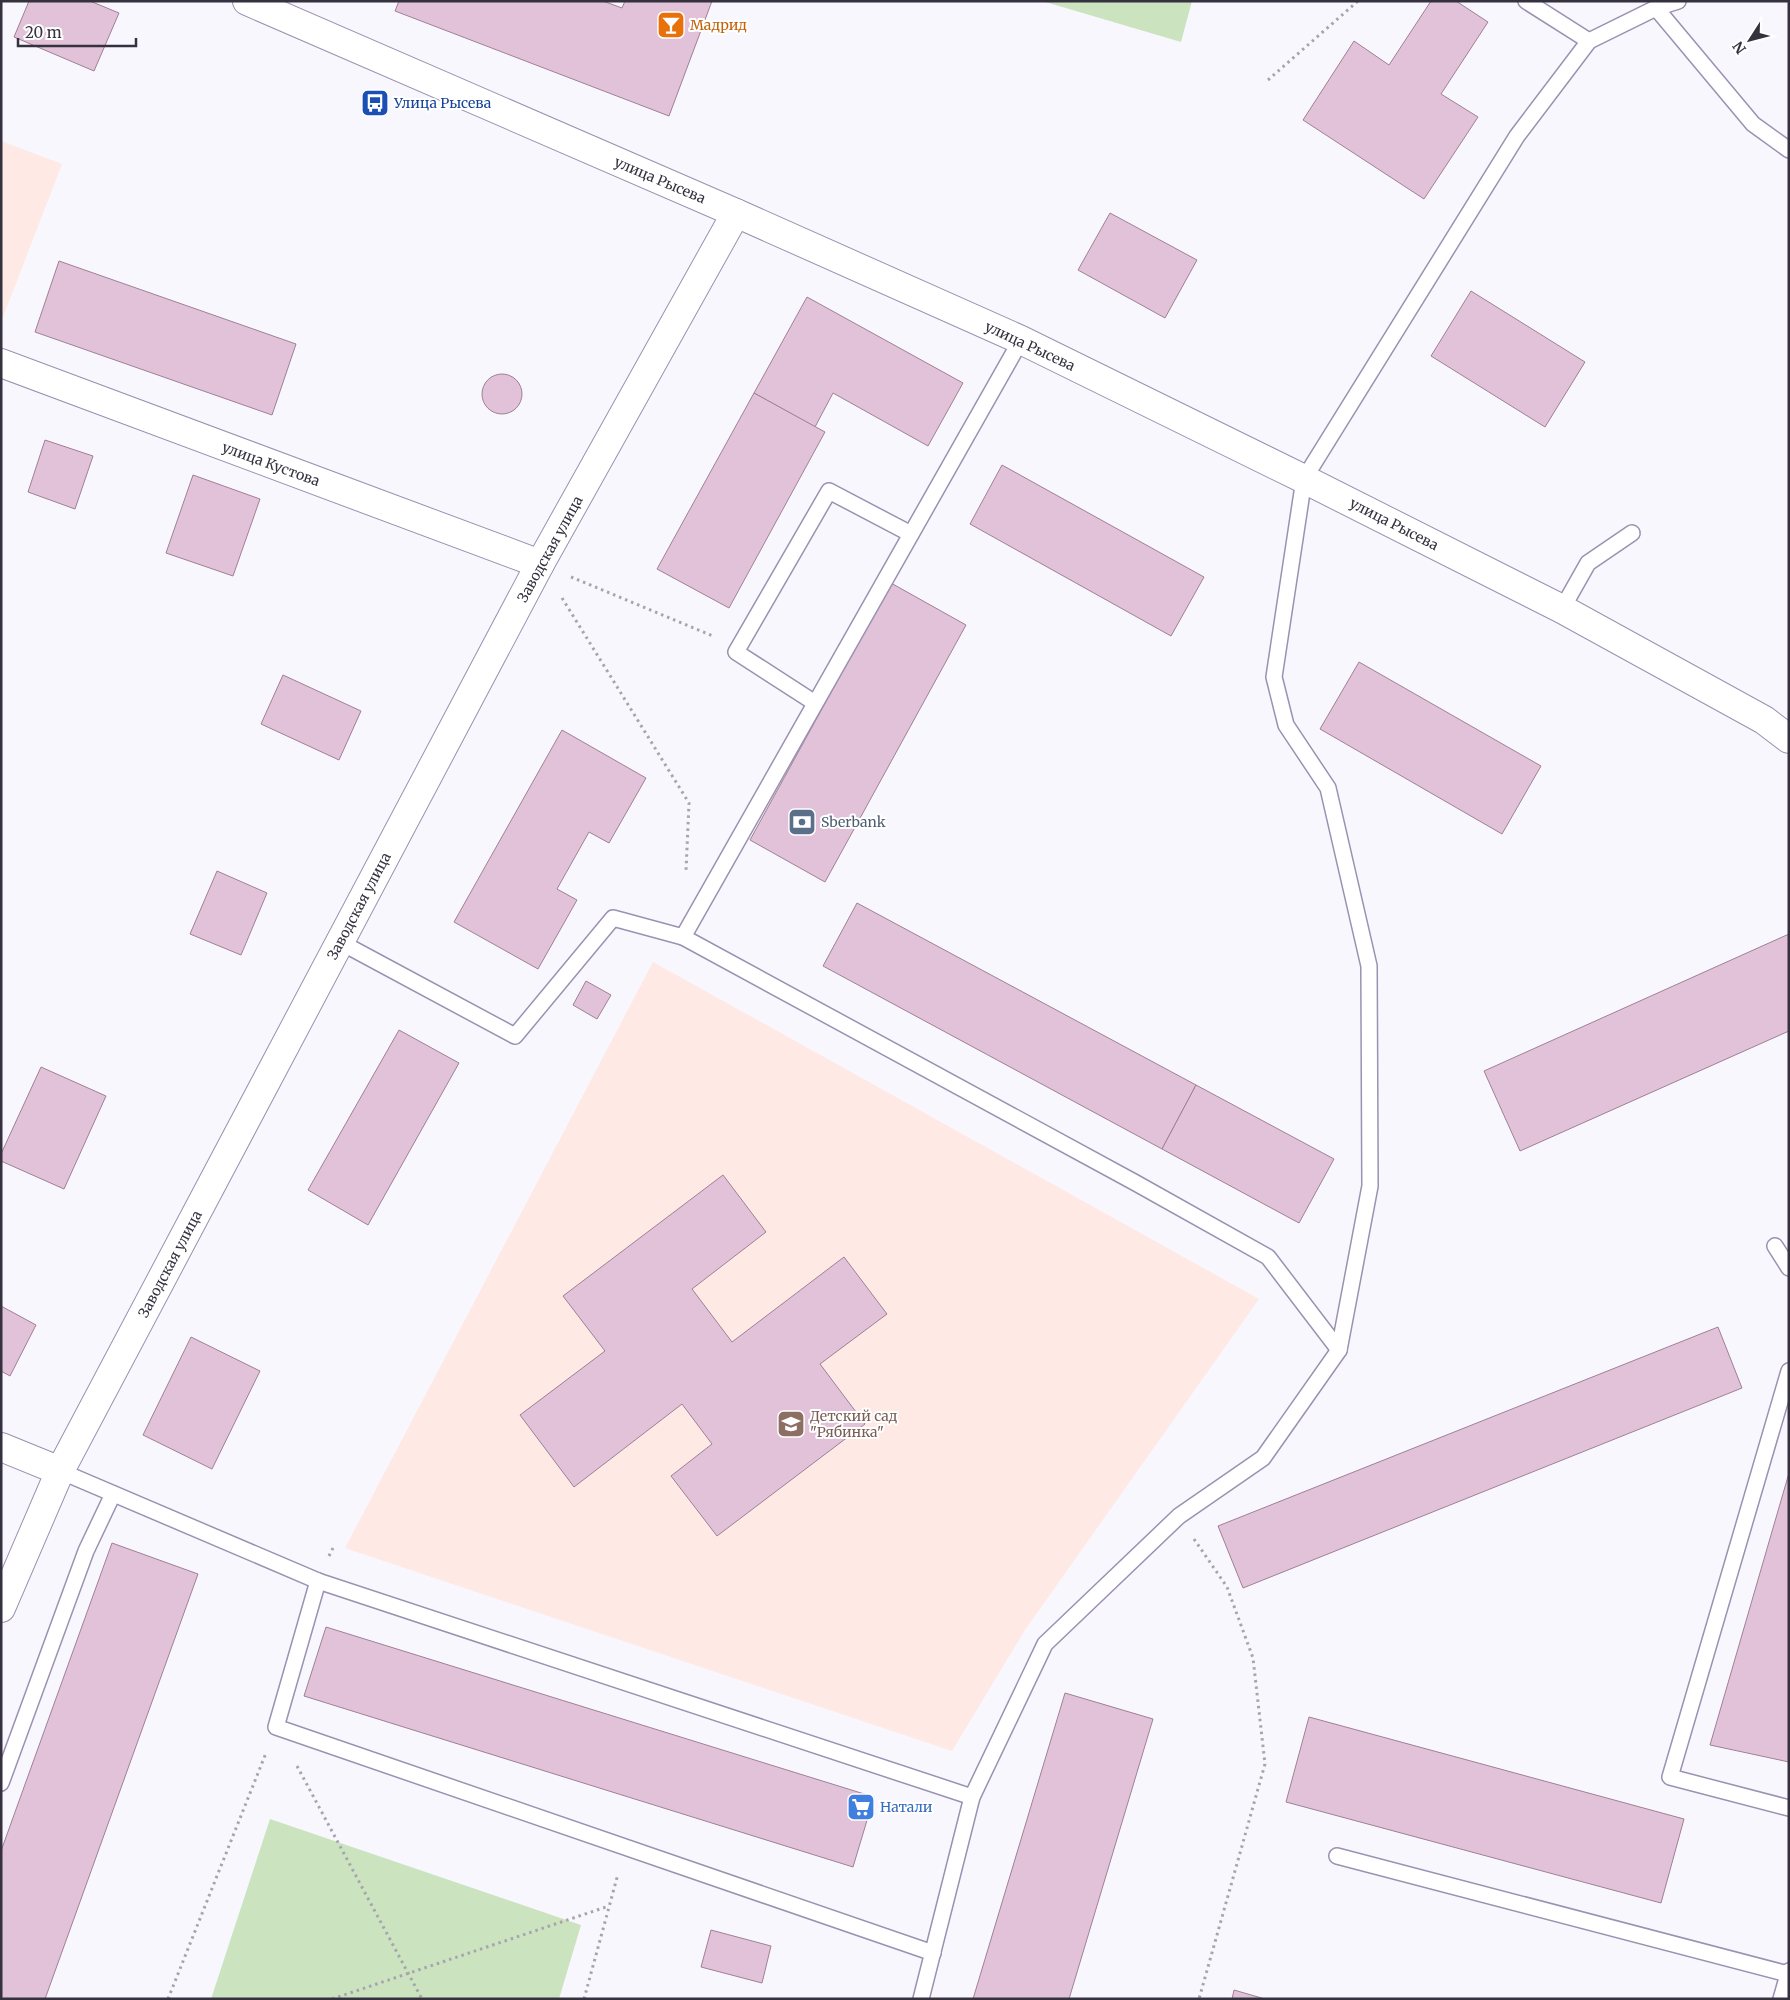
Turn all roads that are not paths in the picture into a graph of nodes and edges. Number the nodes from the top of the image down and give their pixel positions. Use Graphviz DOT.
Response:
graph roads {
  1 [pos="247,1"];
  2 [pos="1526,1"];
  3 [pos="1678,1"];
  4 [pos="1656,8"];
  5 [pos="1589,41"];
  6 [pos="1789,150"];
  7 [pos="736,213"];
  8 [pos="1021,340"];
  9 [pos="1,363"];
  10 [pos="1304,479"];
  11 [pos="1632,533"];
  12 [pos="911,534"];
  13 [pos="540,564"];
  14 [pos="1562,609"];
  15 [pos="815,703"];
  16 [pos="1789,740"];
  17 [pos="683,936"];
  18 [pos="340,942"];
  19 [pos="1775,1246"];
  20 [pos="1789,1268"];
  21 [pos="1339,1350"];
  22 [pos="1789,1371"];
  23 [pos="1,1447"];
  24 [pos="60,1471"];
  25 [pos="113,1494"];
  26 [pos="318,1581"];
  27 [pos="1,1608"];
  28 [pos="1,1783"];
  29 [pos="972,1797"];
  30 [pos="1789,1808"];
  31 [pos="1337,1856"];
  32 [pos="933,1952"];
  33 [pos="1788,1973"];
  34 [pos="921,1999"];
  35 [pos="1781,1999"];
  1 -- 7 [label="street, улица Рысева"];
  2 -- 5 [label="lane"];
  3 -- 4 [label="lane"];
  4 -- 5 [label="lane"];
  4 -- 6 [label="lane"];
  5 -- 10 [label="lane"];
  7 -- 8 [label="street, улица Рысева"];
  7 -- 13 [label="street, Заводская улица"];
  8 -- 10 [label="street, улица Рысева"];
  8 -- 12 [label="lane"];
  9 -- 13 [label="street, улица Кустова"];
  10 -- 14 [label="street, улица Рысева"];
  10 -- 21 [label="lane"];
  11 -- 14 [label="lane"];
  12 -- 15 [label="lane"];
  12 -- 15 [label="lane"];
  13 -- 18 [label="street, Заводская улица"];
  14 -- 16 [label="street, улица Рысева"];
  15 -- 17 [label="lane"];
  17 -- 18 [label="lane"];
  17 -- 21 [label="lane"];
  18 -- 24 [label="street, Заводская улица"];
  19 -- 20 [label="lane"];
  21 -- 29 [label="lane"];
  22 -- 30 [label="lane"];
  23 -- 24 [label="street"];
  24 -- 25 [label="lane"];
  24 -- 27 [label="street, Заводская улица"];
  25 -- 26 [label="lane"];
  25 -- 28 [label="lane"];
  26 -- 29 [label="lane"];
  26 -- 32 [label="lane"];
  29 -- 32 [label="lane"];
  31 -- 33 [label="lane"];
  32 -- 34 [label="lane"];
  33 -- 35 [label="lane"];
}
